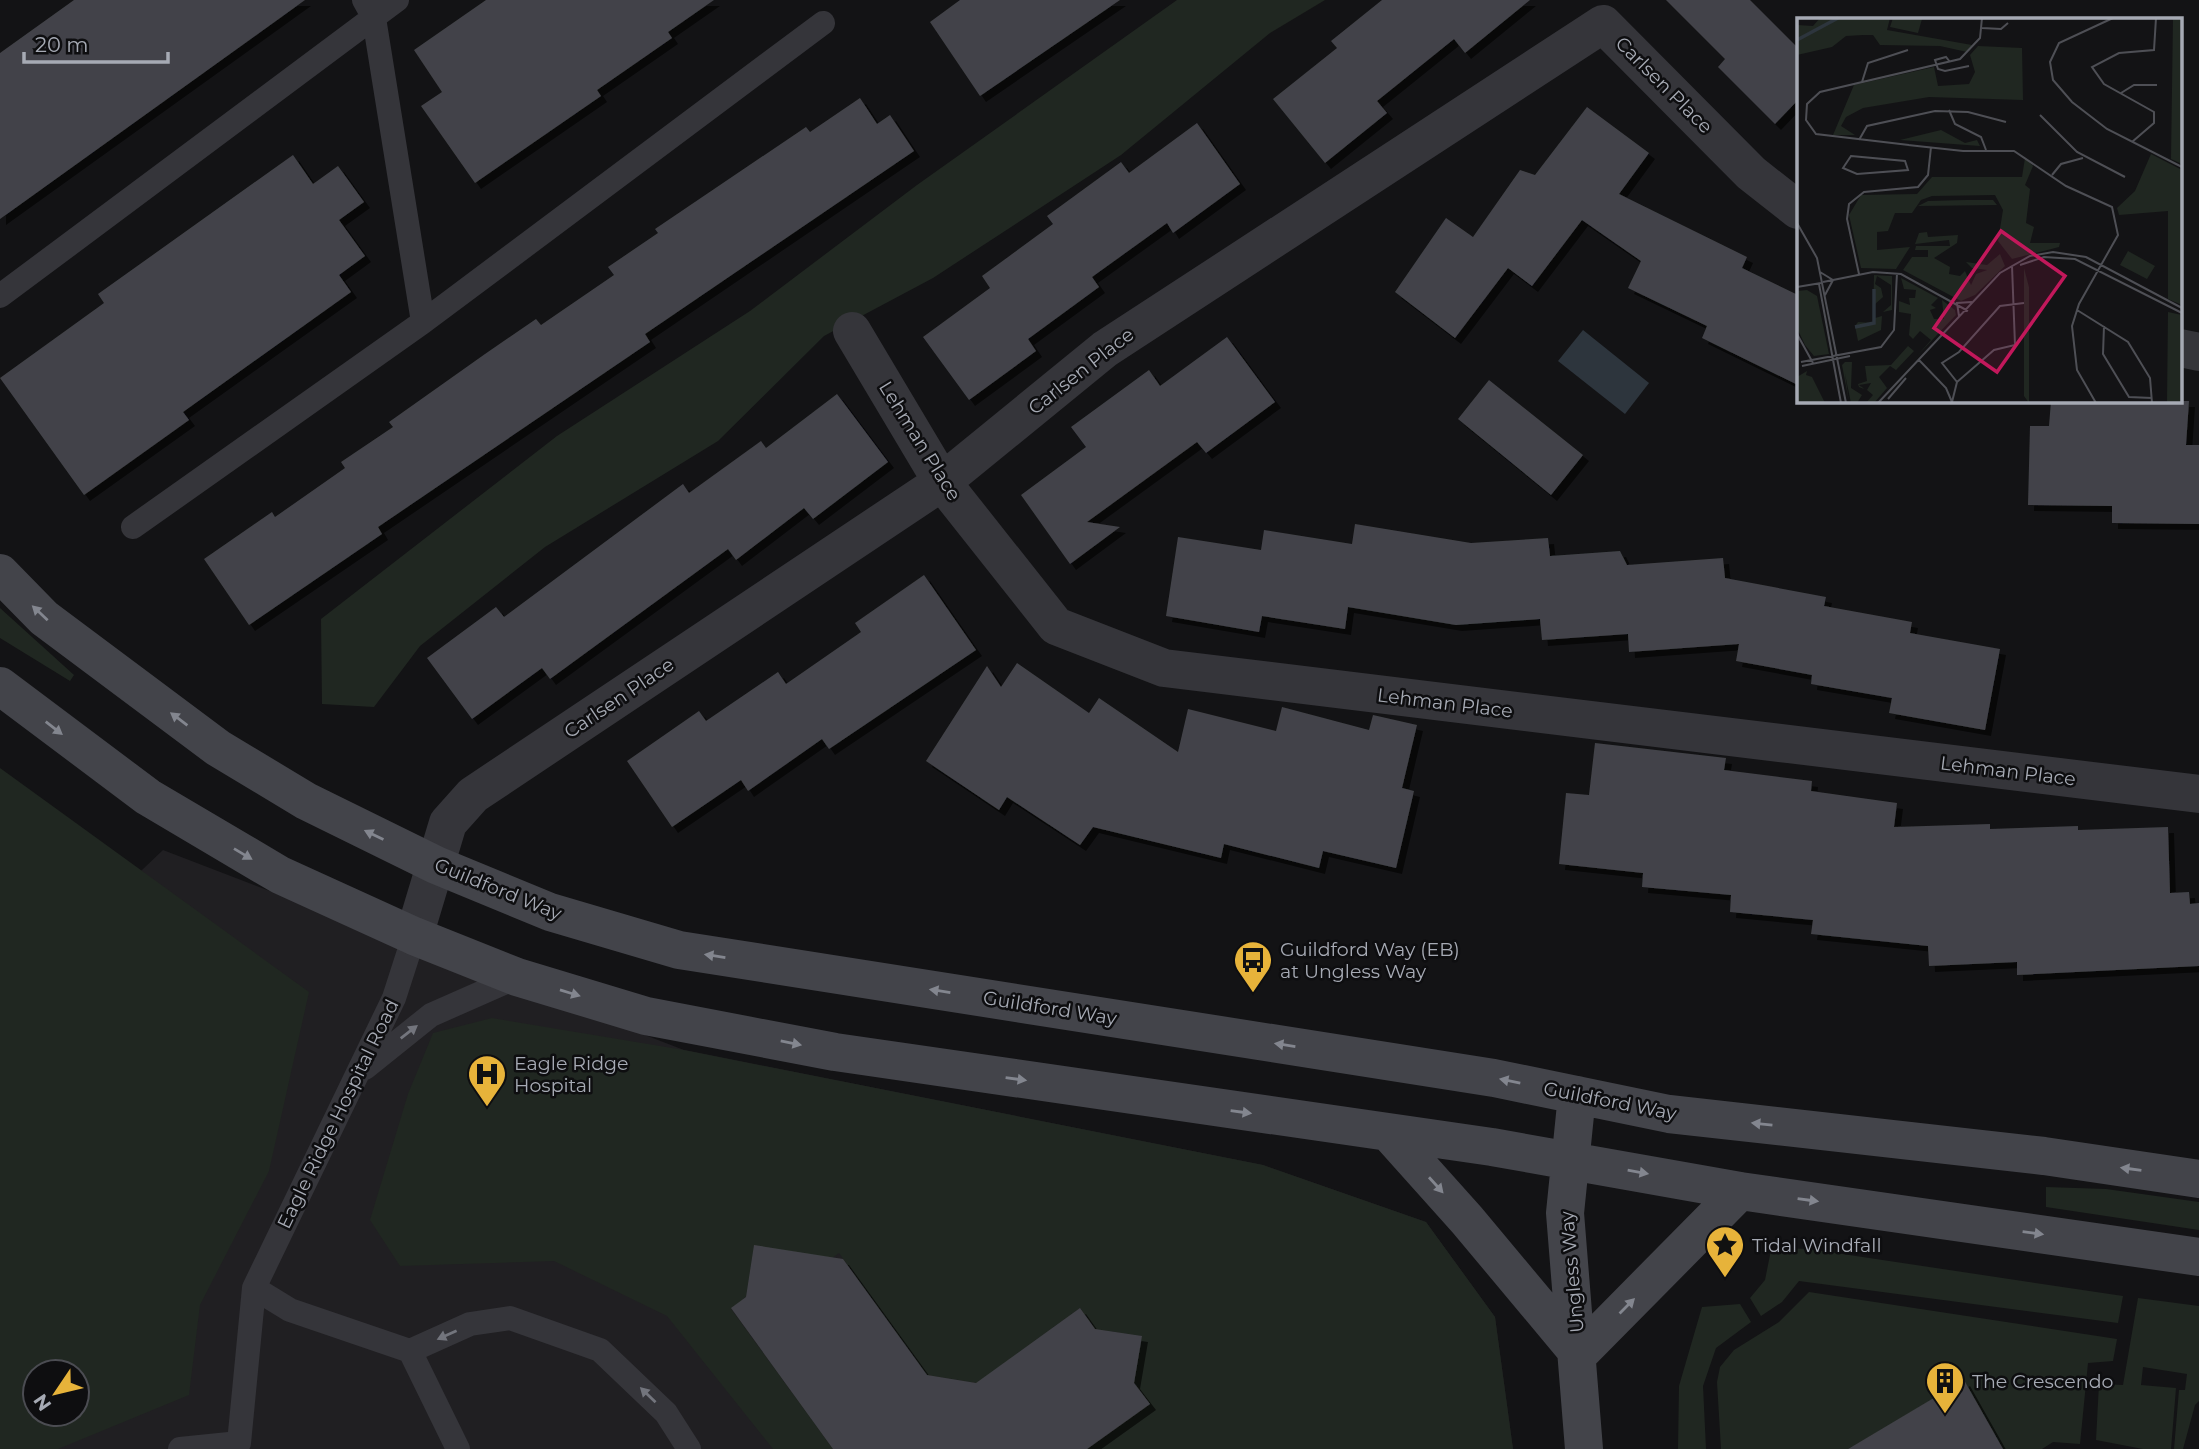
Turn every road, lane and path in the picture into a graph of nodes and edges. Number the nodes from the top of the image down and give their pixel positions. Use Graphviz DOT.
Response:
graph roads {
  1 [pos="397,0"];
  2 [pos="369,9"];
  3 [pos="823,23"];
  4 [pos="1797,209"];
  5 [pos="0,296"];
  6 [pos="423,322"];
  7 [pos="852,331"];
  8 [pos="942,482"];
  9 [pos="132,527"];
  10 [pos="0,573"];
  11 [pos="0,686"];
  12 [pos="2199,794"];
  13 [pos="436,865"];
  14 [pos="414,936"];
  15 [pos="517,977"];
  16 [pos="356,1075"];
  17 [pos="1577,1095"];
  18 [pos="1390,1134"];
  19 [pos="1570,1161"];
  20 [pos="2199,1179"];
  21 [pos="1741,1191"];
  22 [pos="2199,1257"];
  23 [pos="254,1288"];
  24 [pos="410,1351"];
  25 [pos="1579,1354"];
  26 [pos="239,1446"];
  27 [pos="180,1449"];
  28 [pos="458,1449"];
  29 [pos="689,1449"];
  30 [pos="1584,1449"];
  1 -- 2 [label="lane"];
  2 -- 5 [label="lane"];
  2 -- 6 [label="lane"];
  3 -- 6 [label="lane"];
  4 -- 8 [label="street, Carlsen Place"];
  6 -- 9 [label="lane"];
  7 -- 8 [label="street, Lehman Place"];
  8 -- 12 [label="street, Lehman Place"];
  8 -- 13 [label="street, Carlsen Place"];
  13 -- 10 [label="main road, Guildford Way, one-way"];
  11 -- 14 [label="main road, one-way"];
  13 -- 14 [label="street, Carlsen Place"];
  17 -- 13 [label="main road, Guildford Way, one-way"];
  14 -- 15 [label="main road"];
  14 -- 16 [label="lane, Eagle Ridge Hospital Road"];
  16 -- 15 [label="lane, one-way"];
  15 -- 18 [label="main road, one-way"];
  16 -- 23 [label="lane, Eagle Ridge Hospital Road"];
  17 -- 19 [label="main road, Ungless Way"];
  20 -- 17 [label="main road, Guildford Way, one-way"];
  18 -- 19 [label="main road"];
  18 -- 25 [label="main road, one-way"];
  19 -- 21 [label="main road, one-way"];
  19 -- 25 [label="main road, Ungless Way"];
  21 -- 22 [label="main road, one-way"];
  25 -- 21 [label="main road, one-way"];
  23 -- 24 [label="lane"];
  23 -- 26 [label="lane, Eagle Ridge Hospital Road"];
  24 -- 28 [label="lane"];
  29 -- 24 [label="lane, one-way"];
  25 -- 30 [label="main road, Ungless Way"];
  26 -- 27 [label="lane, Eagle Ridge Hospital Road"];
}
